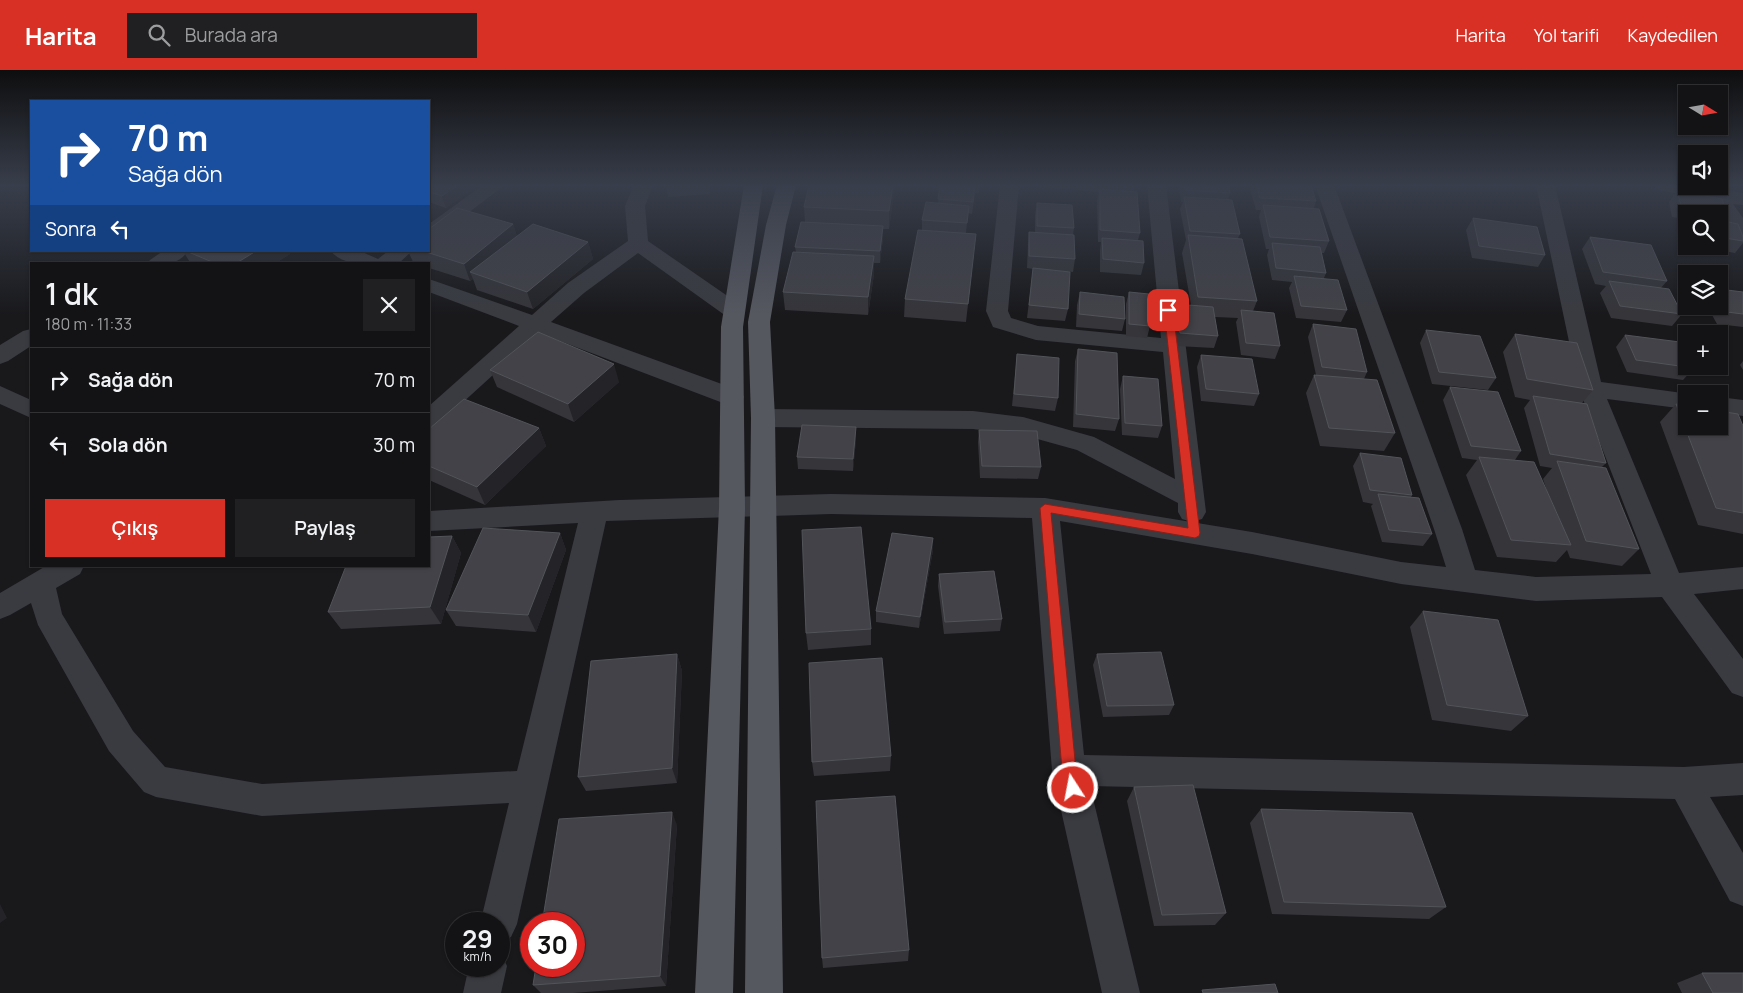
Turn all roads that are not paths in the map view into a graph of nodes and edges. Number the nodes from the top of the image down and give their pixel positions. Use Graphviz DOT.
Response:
graph roads {
  1 [pos="637,228"];
  2 [pos="747,228"];
  3 [pos="775,228"];
  4 [pos="1005,228"];
  5 [pos="1160,228"];
  6 [pos="1340,228"];
  7 [pos="1554,228"];
  8 [pos="638,242"];
  9 [pos="176,252"];
  10 [pos="343,252"];
  11 [pos="401,252"];
  12 [pos="160,262"];
  13 [pos="368,262"];
  14 [pos="387,262"];
  15 [pos="430,285"];
  16 [pos="734,311"];
  17 [pos="534,325"];
  18 [pos="30,337"];
  19 [pos="1172,346"];
  20 [pos="0,356"];
  21 [pos="1591,389"];
  22 [pos="0,394"];
  23 [pos="732,397"];
  24 [pos="1678,400"];
  25 [pos="1728,406"];
  26 [pos="1743,408"];
  27 [pos="30,409"];
  28 [pos="430,418"];
  29 [pos="763,418"];
  30 [pos="1190,498"];
  31 [pos="762,507"];
  32 [pos="732,508"];
  33 [pos="1045,508"];
  34 [pos="594,512"];
  35 [pos="430,521"];
  36 [pos="1195,533"];
  37 [pos="68,567"];
  38 [pos="1743,578"];
  39 [pos="1464,580"];
  40 [pos="41,583"];
  41 [pos="1670,585"];
  42 [pos="0,607"];
  43 [pos="1743,683"];
  44 [pos="1069,770"];
  45 [pos="1743,779"];
  46 [pos="1684,783"];
  47 [pos="531,786"];
  48 [pos="1743,888"];
  49 [pos="501,912"];
  50 [pos="486,977"];
  51 [pos="482,993"];
  52 [pos="714,993"];
  53 [pos="764,993"];
  54 [pos="1121,993"];
  1 -- 8 [label="street"];
  2 -- 16 [label="main road"];
  3 -- 29 [label="main road"];
  4 -- 19 [label="street"];
  5 -- 19 [label="street"];
  6 -- 39 [label="street"];
  7 -- 21 [label="street"];
  8 -- 16 [label="street"];
  8 -- 17 [label="street"];
  9 -- 12 [label="street"];
  10 -- 13 [label="street"];
  11 -- 14 [label="street"];
  15 -- 17 [label="street"];
  16 -- 23 [label="main road"];
  17 -- 23 [label="street"];
  17 -- 28 [label="street"];
  18 -- 20 [label="street"];
  19 -- 30 [label="street"];
  21 -- 24 [label="street"];
  21 -- 41 [label="street"];
  22 -- 27 [label="street"];
  23 -- 32 [label="main road"];
  25 -- 26 [label="street"];
  29 -- 30 [label="street"];
  29 -- 31 [label="main road"];
  30 -- 36 [label="street"];
  31 -- 32 [label="street"];
  31 -- 33 [label="street"];
  31 -- 53 [label="main road"];
  32 -- 34 [label="street"];
  32 -- 52 [label="main road"];
  33 -- 36 [label="street"];
  33 -- 44 [label="street"];
  34 -- 35 [label="street"];
  34 -- 47 [label="street"];
  36 -- 39 [label="street"];
  37 -- 40 [label="street"];
  38 -- 41 [label="street"];
  39 -- 41 [label="street"];
  40 -- 42 [label="street"];
  40 -- 47 [label="street"];
  41 -- 43 [label="street"];
  44 -- 46 [label="street"];
  44 -- 54 [label="street"];
  45 -- 46 [label="street"];
  46 -- 48 [label="street"];
  47 -- 49 [label="street"];
  50 -- 51 [label="street"];
}
